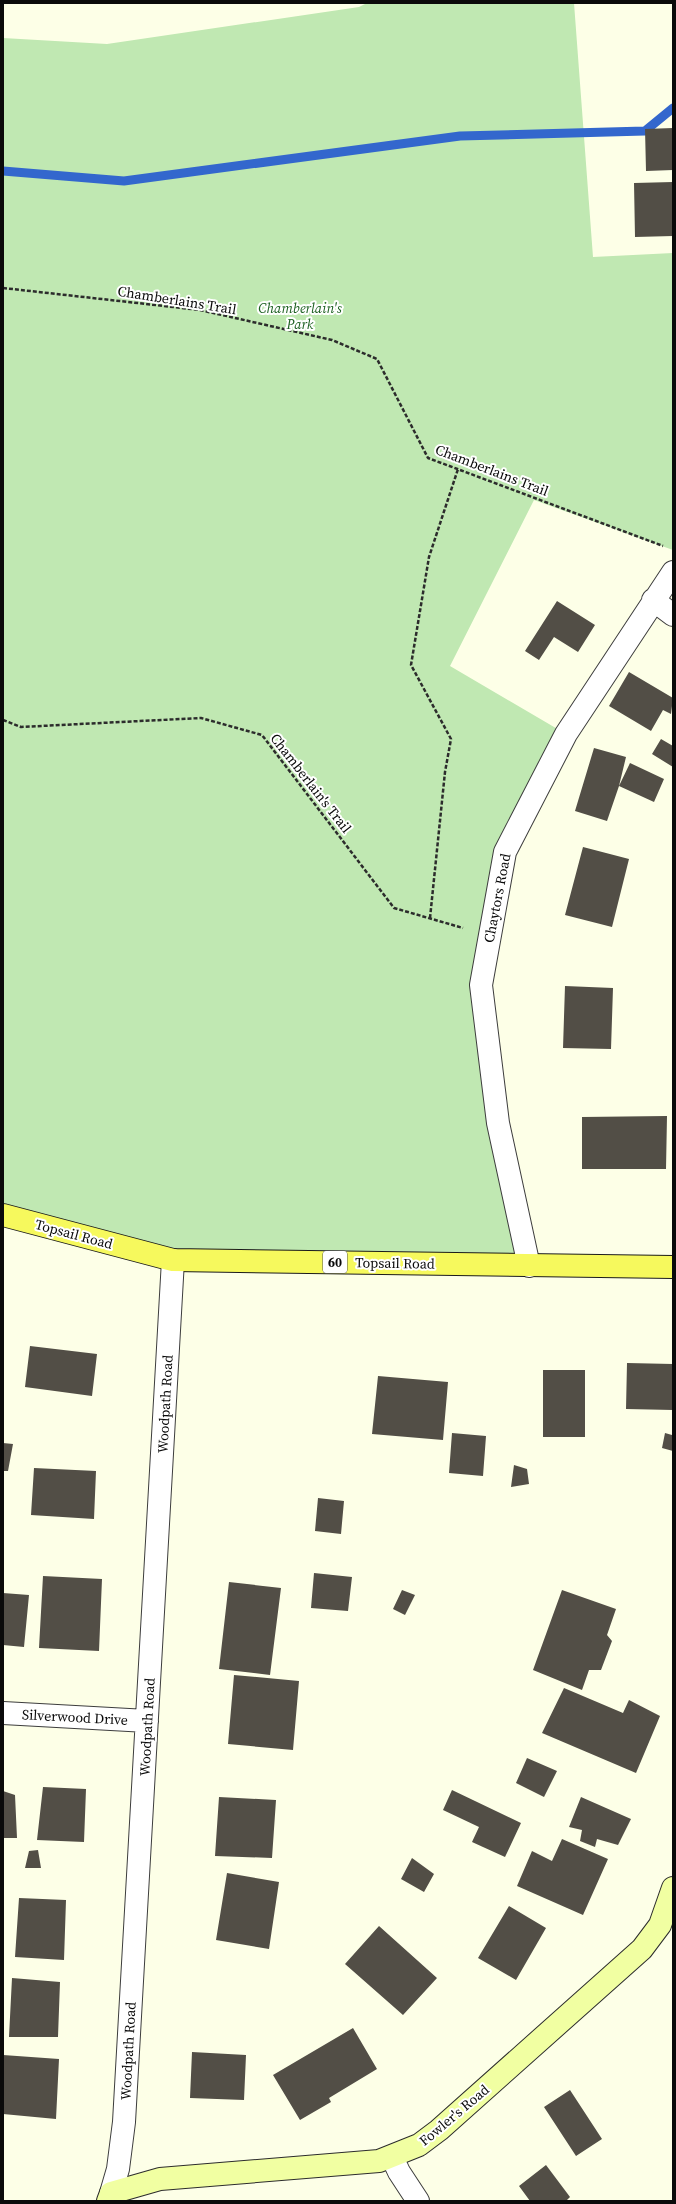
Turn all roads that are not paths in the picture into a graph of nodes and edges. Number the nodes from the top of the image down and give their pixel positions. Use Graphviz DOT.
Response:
graph roads {
  1 [pos="673,572"];
  2 [pos="653,600"];
  3 [pos="673,615"];
  4 [pos="3,1214"];
  5 [pos="173,1260"];
  6 [pos="529,1266"];
  7 [pos="673,1267"];
  8 [pos="3,1713"];
  9 [pos="147,1721"];
  10 [pos="673,1888"];
  11 [pos="392,2157"];
  12 [pos="110,2197"];
  13 [pos="418,2201"];
  1 -- 2 [label="street, Chaytors Road"];
  2 -- 3 [label="street"];
  2 -- 6 [label="street, Chaytors Road"];
  4 -- 5 [label="main road, Topsail Road / 60"];
  5 -- 6 [label="main road, Topsail Road / 60"];
  5 -- 9 [label="street, Woodpath Road"];
  6 -- 7 [label="main road, Topsail Road / 60"];
  8 -- 9 [label="street, Silverwood Drive"];
  9 -- 12 [label="street, Woodpath Road"];
  10 -- 11 [label="street, Fowler's Road"];
  11 -- 12 [label="street, Fowler's Road"];
  11 -- 13 [label="street"];
}
